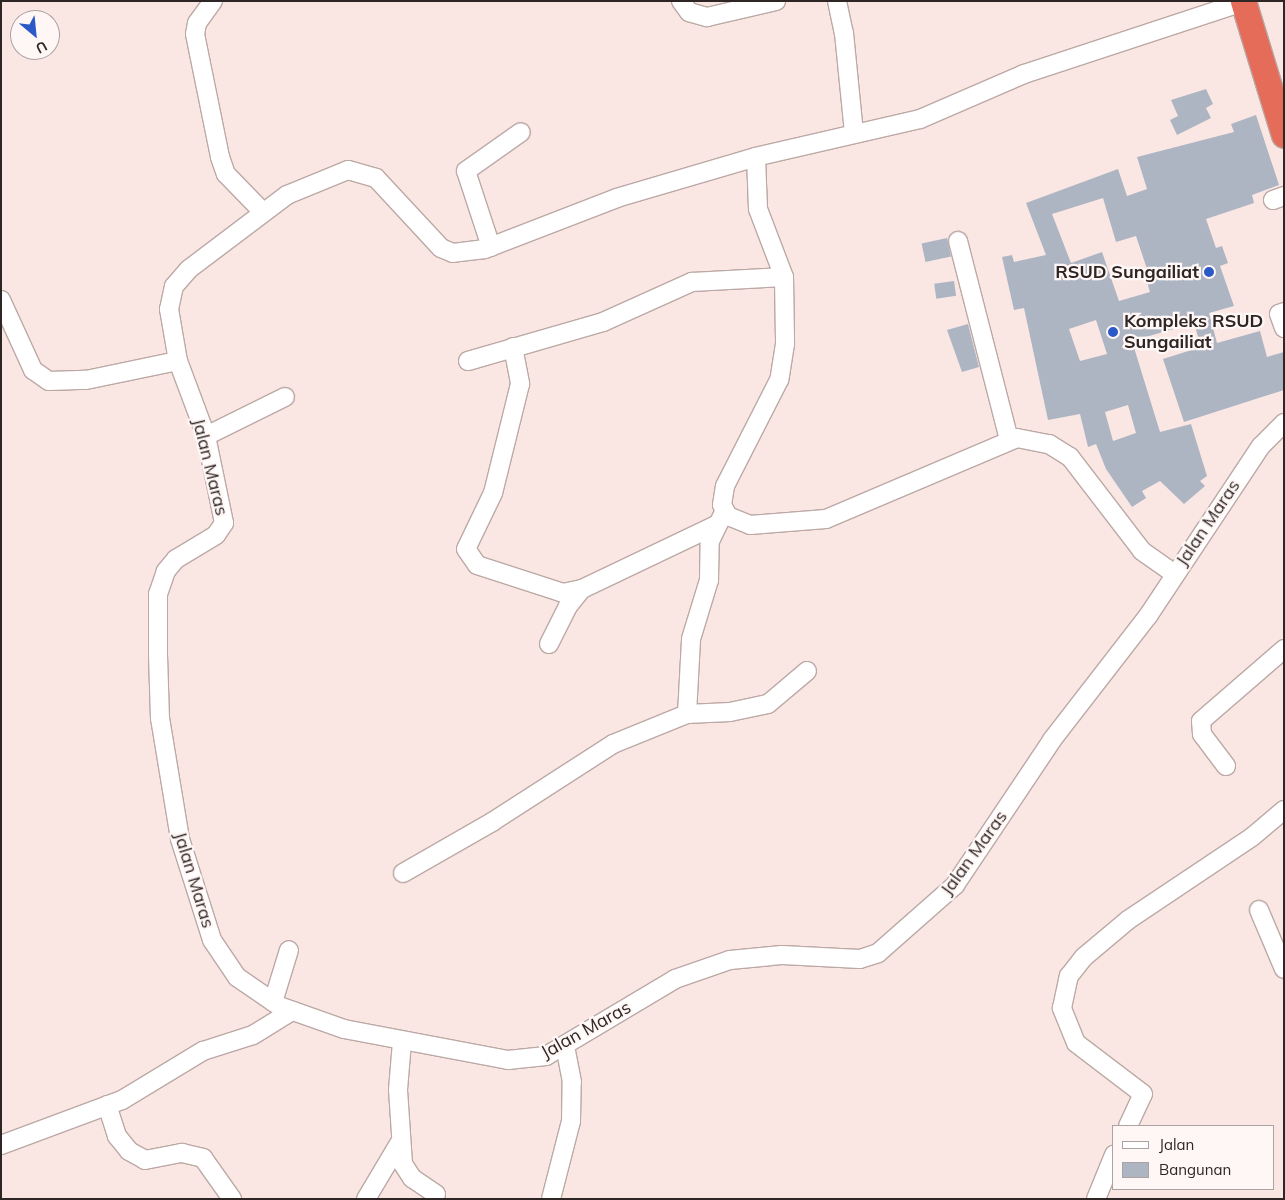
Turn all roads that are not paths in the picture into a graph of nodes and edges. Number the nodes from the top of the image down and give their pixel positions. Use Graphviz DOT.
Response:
graph roads {
  1 [pos="213,1"];
  2 [pos="681,1"];
  3 [pos="776,1"];
  4 [pos="837,1"];
  5 [pos="1248,2"];
  6 [pos="1284,85"];
  7 [pos="521,132"];
  8 [pos="854,134"];
  9 [pos="1284,135"];
  10 [pos="756,157"];
  11 [pos="263,212"];
  12 [pos="958,241"];
  13 [pos="490,247"];
  14 [pos="784,277"];
  15 [pos="1,300"];
  16 [pos="1284,312"];
  17 [pos="1284,328"];
  18 [pos="513,347"];
  19 [pos="178,361"];
  20 [pos="468,362"];
  21 [pos="285,397"];
  22 [pos="1284,423"];
  23 [pos="206,436"];
  24 [pos="1010,438"];
  25 [pos="720,518"];
  26 [pos="1174,572"];
  27 [pos="582,589"];
  28 [pos="549,644"];
  29 [pos="1284,649"];
  30 [pos="807,671"];
  31 [pos="687,714"];
  32 [pos="1226,766"];
  33 [pos="1284,810"];
  34 [pos="403,873"];
  35 [pos="1259,910"];
  36 [pos="289,950"];
  37 [pos="1284,969"];
  38 [pos="273,1002"];
  39 [pos="292,1011"];
  40 [pos="402,1042"];
  41 [pos="565,1046"];
  42 [pos="107,1105"];
  43 [pos="1128,1125"];
  44 [pos="400,1142"];
  45 [pos="1,1145"];
  46 [pos="1112,1160"];
  47 [pos="436,1194"];
  48 [pos="232,1199"];
  49 [pos="366,1199"];
  50 [pos="551,1199"];
  51 [pos="1096,1199"];
  1 -- 11 [label="street"];
  2 -- 3 [label="street"];
  4 -- 8 [label="street"];
  5 -- 6 [label="highway"];
  5 -- 8 [label="street, Jalan Maras"];
  5 -- 9 [label="highway"];
  7 -- 13 [label="street"];
  8 -- 10 [label="street, Jalan Maras"];
  10 -- 13 [label="street, Jalan Maras"];
  10 -- 14 [label="street"];
  11 -- 13 [label="street, Jalan Maras"];
  11 -- 19 [label="street, Jalan Maras"];
  12 -- 24 [label="street"];
  14 -- 18 [label="street"];
  14 -- 25 [label="street"];
  15 -- 19 [label="street"];
  16 -- 17 [label="street"];
  18 -- 20 [label="street"];
  18 -- 27 [label="street"];
  19 -- 23 [label="street, Jalan Maras"];
  21 -- 23 [label="street"];
  22 -- 26 [label="street, Jalan Maras"];
  23 -- 38 [label="street, Jalan Maras"];
  24 -- 25 [label="street"];
  24 -- 26 [label="street"];
  25 -- 27 [label="street"];
  25 -- 31 [label="street"];
  26 -- 41 [label="street, Jalan Maras"];
  27 -- 28 [label="street"];
  29 -- 32 [label="street"];
  30 -- 31 [label="street"];
  31 -- 34 [label="street"];
  33 -- 43 [label="street"];
  35 -- 37 [label="street"];
  36 -- 38 [label="street"];
  38 -- 39 [label="street, Jalan Maras"];
  39 -- 40 [label="street, Jalan Maras"];
  39 -- 42 [label="street"];
  40 -- 41 [label="street, Jalan Maras"];
  40 -- 44 [label="street"];
  41 -- 50 [label="street"];
  42 -- 45 [label="street"];
  42 -- 48 [label="street"];
  44 -- 47 [label="street"];
  44 -- 49 [label="street"];
  46 -- 51 [label="street"];
}
